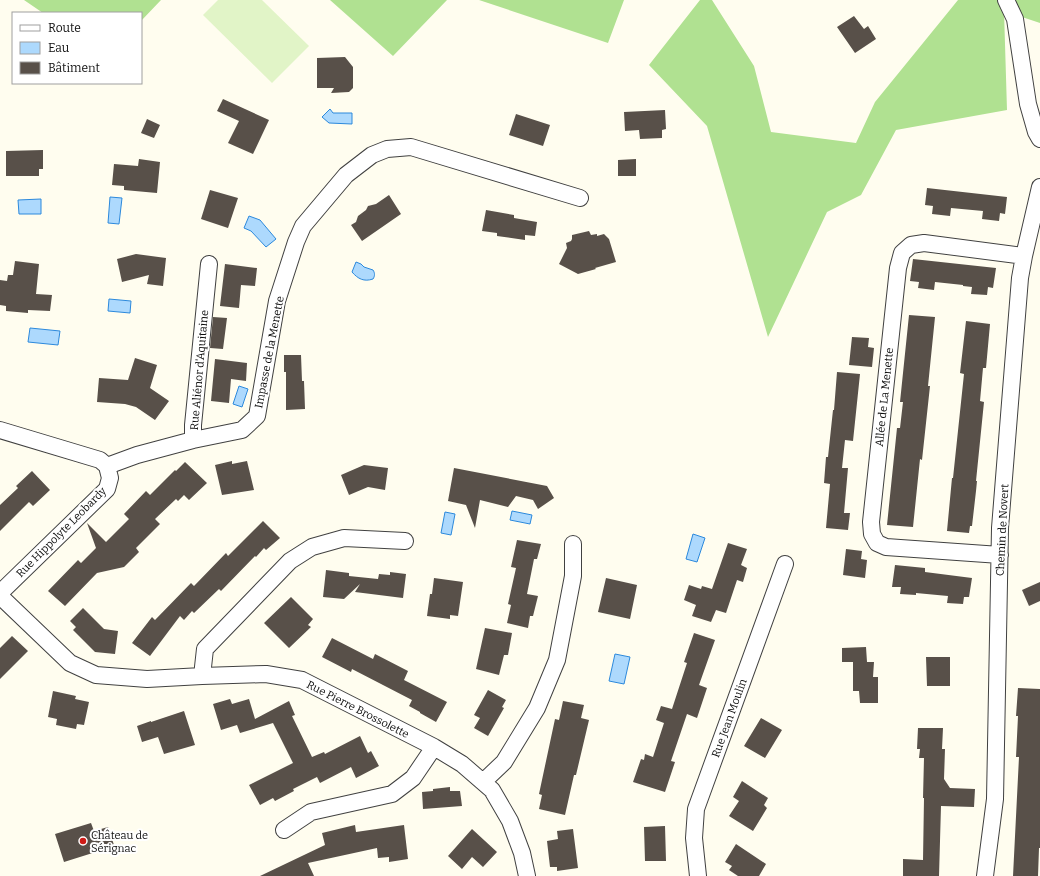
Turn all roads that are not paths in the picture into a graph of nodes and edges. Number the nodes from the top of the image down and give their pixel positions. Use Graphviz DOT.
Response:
graph roads {
  1 [pos="1006,0"];
  2 [pos="1040,139"];
  3 [pos="1040,187"];
  4 [pos="580,198"];
  5 [pos="1024,256"];
  6 [pos="210,264"];
  7 [pos="0,430"];
  8 [pos="193,440"];
  9 [pos="107,466"];
  10 [pos="405,541"];
  11 [pos="573,544"];
  12 [pos="1000,556"];
  13 [pos="785,564"];
  14 [pos="0,594"];
  15 [pos="202,676"];
  16 [pos="434,747"];
  17 [pos="483,782"];
  18 [pos="284,830"];
  19 [pos="527,876"];
  20 [pos="698,876"];
  21 [pos="985,876"];
  1 -- 2 [label="street"];
  3 -- 5 [label="street, Chemin de Novert"];
  4 -- 8 [label="street, Impasse de la Menette"];
  5 -- 12 [label="street, Chemin de Novert"];
  5 -- 12 [label="street, Allée de La Menette"];
  6 -- 8 [label="street, Rue Aliénor d'Aquitaine"];
  7 -- 9 [label="street"];
  8 -- 9 [label="street, Rue Aliénor d'Aquitaine"];
  9 -- 14 [label="street, Rue Hippolyte Leobardy"];
  10 -- 15 [label="street"];
  11 -- 17 [label="street"];
  12 -- 21 [label="street, Chemin de Novert"];
  13 -- 20 [label="street, Rue Jean Moulin"];
  14 -- 15 [label="street, Rue Pierre Brossolette"];
  15 -- 16 [label="street, Rue Pierre Brossolette"];
  16 -- 17 [label="street, Rue Pierre Brossolette"];
  16 -- 18 [label="street"];
  17 -- 19 [label="street, Rue Pierre Brossolette"];
}
